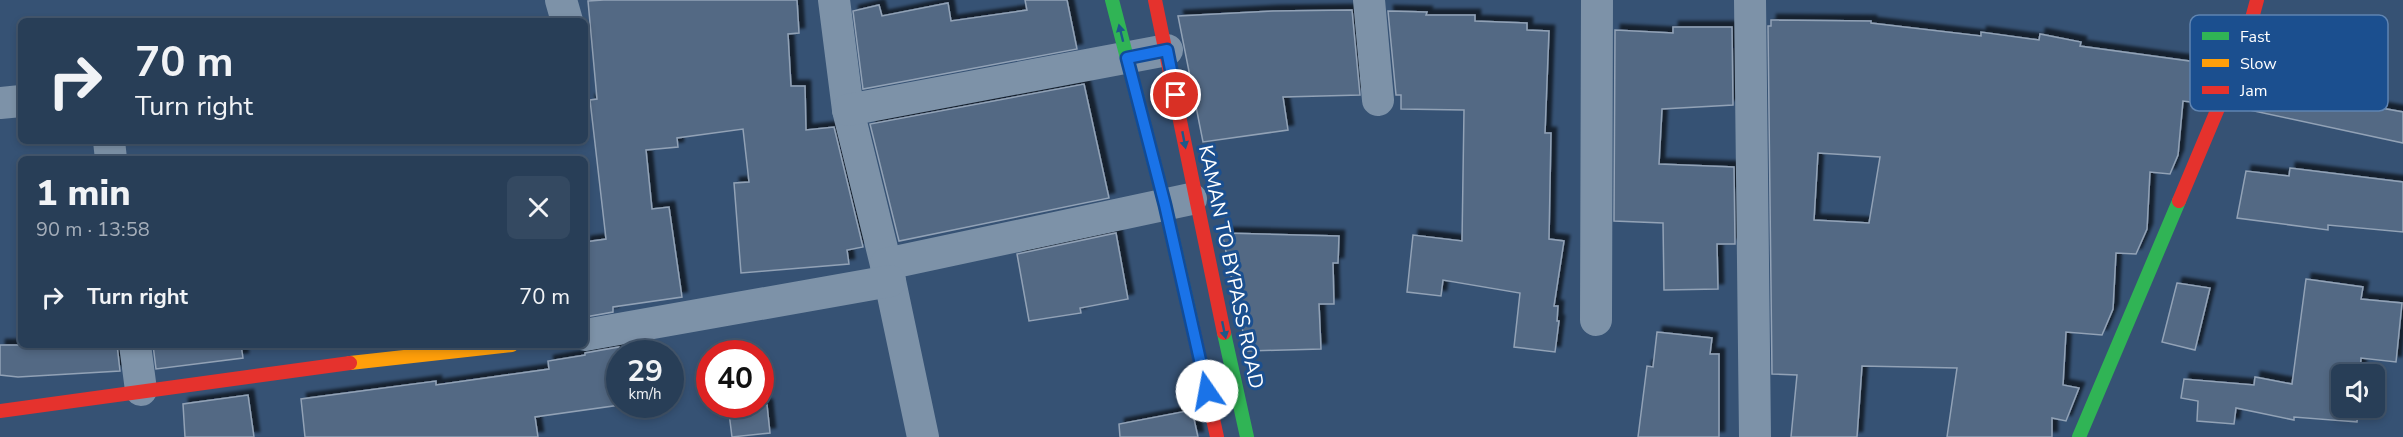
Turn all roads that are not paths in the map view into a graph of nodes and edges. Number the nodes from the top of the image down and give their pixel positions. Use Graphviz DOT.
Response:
graph roads {
  1 [pos="561,0"];
  2 [pos="834,0"];
  3 [pos="1112,0"];
  4 [pos="1155,0"];
  5 [pos="1369,0"];
  6 [pos="1597,0"];
  7 [pos="1750,0"];
  8 [pos="2257,0"];
  9 [pos="2253,15"];
  10 [pos="566,18"];
  11 [pos="1167,50"];
  12 [pos="1127,58"];
  13 [pos="1378,100"];
  14 [pos="18,101"];
  15 [pos="0,103"];
  16 [pos="848,110"];
  17 [pos="2217,111"];
  18 [pos="1180,202"];
  19 [pos="888,272"];
  20 [pos="1596,320"];
  21 [pos="588,334"];
  22 [pos="135,348"];
  23 [pos="484,348"];
  24 [pos="141,390"];
  25 [pos="0,411"];
  26 [pos="924,437"];
  27 [pos="1217,437"];
  28 [pos="1247,437"];
  29 [pos="1755,437"];
  30 [pos="2079,437"];
  1 -- 10 [label="street"];
  2 -- 16 [label="street"];
  12 -- 3 [label="street, KAMAN TO BYPASS ROAD, one-way"];
  4 -- 11 [label="street, KAMAN TO BYPASS ROAD"];
  5 -- 13 [label="street"];
  6 -- 20 [label="street"];
  7 -- 29 [label="street"];
  8 -- 9 [label="street"];
  11 -- 12 [label="street"];
  11 -- 18 [label="street, KAMAN TO BYPASS ROAD, one-way"];
  12 -- 16 [label="street"];
  12 -- 18 [label="street, KAMAN TO BYPASS ROAD"];
  14 -- 15 [label="street"];
  16 -- 19 [label="street"];
  17 -- 30 [label="street"];
  18 -- 19 [label="street"];
  18 -- 27 [label="street, KAMAN TO BYPASS ROAD"];
  18 -- 28 [label="street, KAMAN TO BYPASS ROAD, one-way"];
  19 -- 21 [label="street"];
  19 -- 26 [label="street"];
  22 -- 24 [label="street"];
  23 -- 24 [label="street"];
  24 -- 25 [label="street"];
}
